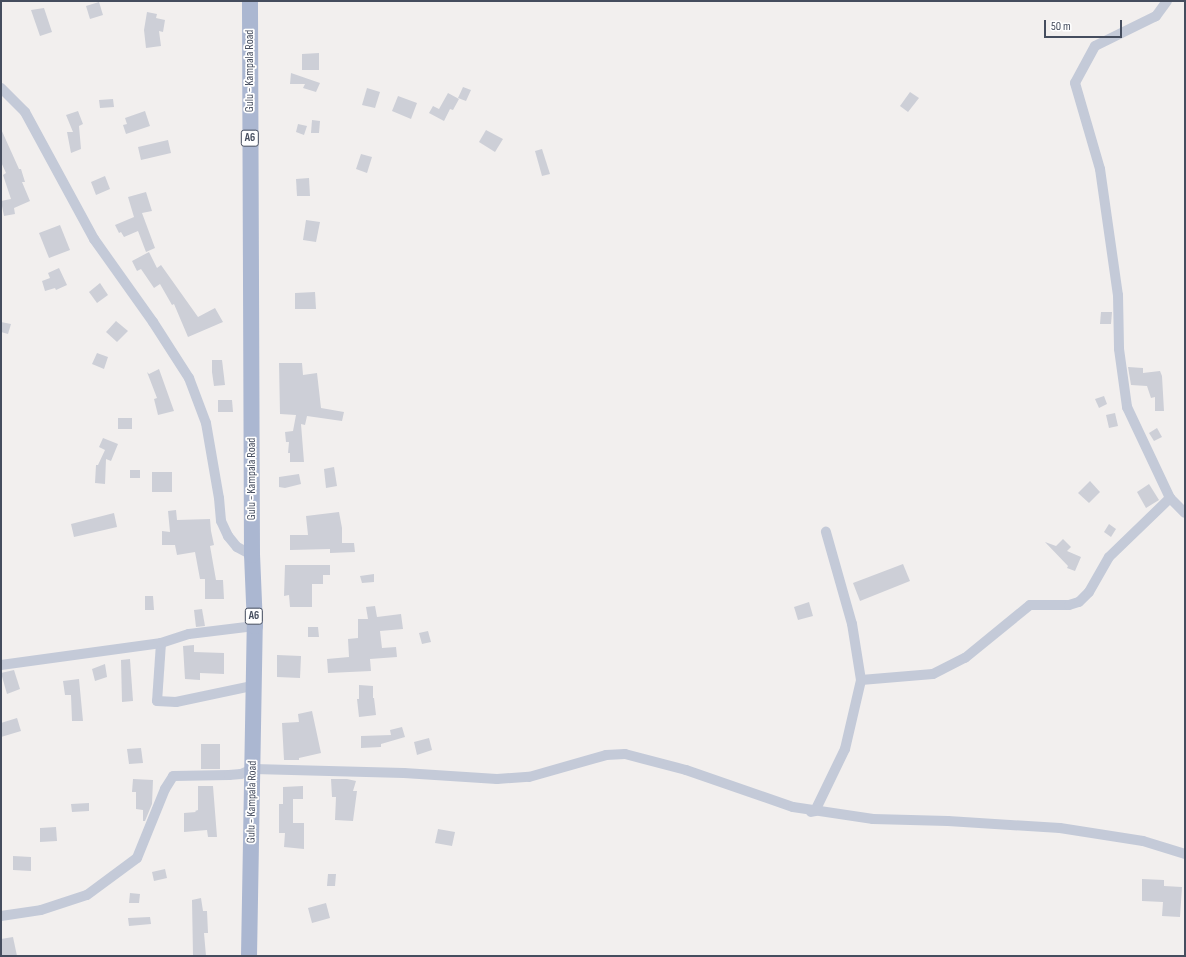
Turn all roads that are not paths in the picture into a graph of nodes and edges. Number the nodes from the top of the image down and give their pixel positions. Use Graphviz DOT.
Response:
graph roads {
  1 [pos="250,1"];
  2 [pos="1167,1"];
  3 [pos="1,88"];
  4 [pos="1170,498"];
  5 [pos="1185,513"];
  6 [pos="826,532"];
  7 [pos="252,555"];
  8 [pos="254,626"];
  9 [pos="161,643"];
  10 [pos="1,665"];
  11 [pos="861,680"];
  12 [pos="252,686"];
  13 [pos="253,768"];
  14 [pos="813,811"];
  15 [pos="1185,854"];
  16 [pos="1,916"];
  17 [pos="248,956"];
  1 -- 7 [label="main road, Gulu - Kampala Road / A6"];
  2 -- 4 [label="street"];
  3 -- 7 [label="street"];
  4 -- 5 [label="street"];
  4 -- 11 [label="street"];
  6 -- 11 [label="street"];
  7 -- 8 [label="main road, Gulu - Kampala Road / A6"];
  8 -- 9 [label="street"];
  8 -- 12 [label="main road, Gulu - Kampala Road / A6"];
  9 -- 10 [label="street"];
  9 -- 12 [label="street"];
  11 -- 14 [label="street"];
  12 -- 13 [label="main road, Gulu - Kampala Road / A6"];
  13 -- 14 [label="street"];
  13 -- 16 [label="street"];
  13 -- 17 [label="main road, Gulu - Kampala Road / A6"];
  14 -- 15 [label="street"];
}
